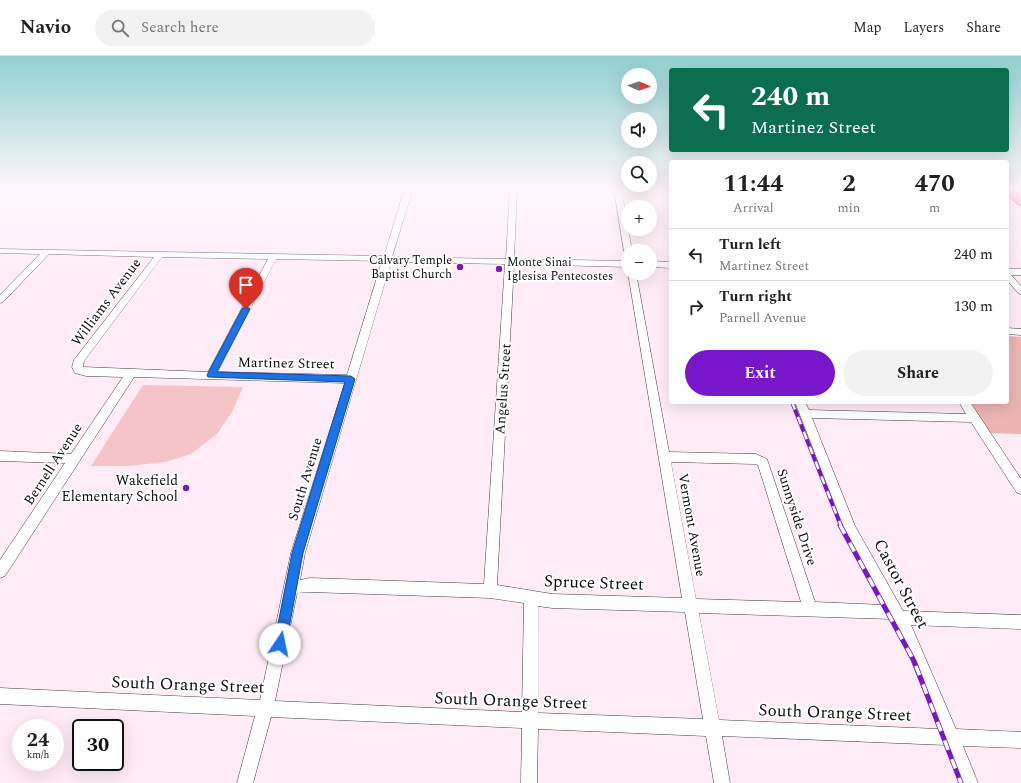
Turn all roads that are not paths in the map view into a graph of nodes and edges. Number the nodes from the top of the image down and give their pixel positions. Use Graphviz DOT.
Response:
graph roads {
  1 [pos="399,222"];
  2 [pos="512,222"];
  3 [pos="623,222"];
  4 [pos="627,244"];
  5 [pos="0,250"];
  6 [pos="47,252"];
  7 [pos="160,254"];
  8 [pos="274,256"];
  9 [pos="388,258"];
  10 [pos="510,261"];
  11 [pos="621,264"];
  12 [pos="657,264"];
  13 [pos="669,265"];
  14 [pos="1009,272"];
  15 [pos="1021,272"];
  16 [pos="1009,278"];
  17 [pos="633,280"];
  18 [pos="0,290"];
  19 [pos="10,290"];
  20 [pos="1021,291"];
  21 [pos="0,300"];
  22 [pos="1009,331"];
  23 [pos="1021,332"];
  24 [pos="78,368"];
  25 [pos="131,373"];
  26 [pos="211,375"];
  27 [pos="351,379"];
  28 [pos="965,404"];
  29 [pos="802,408"];
  30 [pos="975,418"];
  31 [pos="0,456"];
  32 [pos="665,456"];
  33 [pos="75,459"];
  34 [pos="1021,489"];
  35 [pos="0,572"];
  36 [pos="291,587"];
  37 [pos="490,591"];
  38 [pos="531,598"];
  39 [pos="691,605"];
  40 [pos="810,609"];
  41 [pos="898,615"];
  42 [pos="1021,622"];
  43 [pos="0,696"];
  44 [pos="266,708"];
  45 [pos="530,720"];
  46 [pos="712,728"];
  47 [pos="950,736"];
  48 [pos="1021,740"];
  49 [pos="245,783"];
  50 [pos="529,783"];
  51 [pos="722,783"];
  52 [pos="970,783"];
  1 -- 9 [label="street, South Avenue"];
  2 -- 10 [label="street, Angelus Street"];
  3 -- 4 [label="street"];
  5 -- 6 [label="street"];
  6 -- 7 [label="street"];
  6 -- 19 [label="street"];
  7 -- 8 [label="street"];
  7 -- 24 [label="street, Williams Avenue"];
  8 -- 9 [label="street"];
  8 -- 26 [label="street"];
  9 -- 10 [label="street"];
  9 -- 27 [label="street, South Avenue"];
  10 -- 11 [label="street"];
  10 -- 37 [label="street, Angelus Street"];
  12 -- 13 [label="street"];
  14 -- 15 [label="street"];
  16 -- 20 [label="street"];
  17 -- 32 [label="street, Vermont Avenue"];
  18 -- 19 [label="street"];
  19 -- 21 [label="street"];
  22 -- 23 [label="street"];
  24 -- 25 [label="street, Martinez Street"];
  25 -- 26 [label="street, Martinez Street"];
  25 -- 33 [label="street, Bernell Avenue"];
  26 -- 27 [label="street, Martinez Street"];
  27 -- 36 [label="street, South Avenue"];
  28 -- 30 [label="street"];
  29 -- 30 [label="street"];
  29 -- 41 [label="street, Castor Street"];
  30 -- 34 [label="street"];
  31 -- 33 [label="street"];
  32 -- 39 [label="street, Vermont Avenue"];
  32 -- 40 [label="street, Sunnyside Drive"];
  33 -- 35 [label="street, Bernell Avenue"];
  36 -- 37 [label="street, Spruce Street"];
  36 -- 44 [label="street, South Avenue"];
  37 -- 38 [label="street, Spruce Street"];
  38 -- 39 [label="street, Spruce Street"];
  38 -- 45 [label="street"];
  39 -- 40 [label="street, Spruce Street"];
  39 -- 46 [label="street, Vermont Avenue"];
  40 -- 41 [label="street, Spruce Street"];
  41 -- 42 [label="street, Spruce Street"];
  41 -- 47 [label="street, Castor Street"];
  43 -- 44 [label="street, South Orange Street"];
  44 -- 45 [label="street, South Orange Street"];
  44 -- 49 [label="street, South Avenue"];
  45 -- 46 [label="street, South Orange Street"];
  45 -- 50 [label="street"];
  46 -- 47 [label="street, South Orange Street"];
  46 -- 51 [label="street, Vermont Avenue"];
  47 -- 48 [label="street, South Orange Street"];
  47 -- 52 [label="street, Castor Street"];
}
